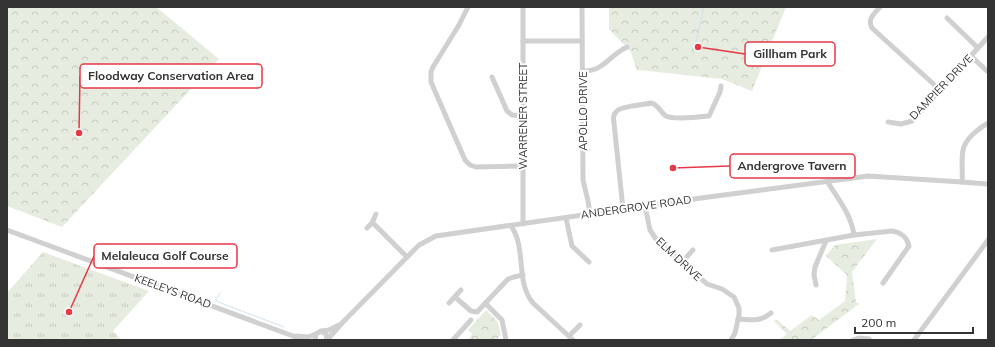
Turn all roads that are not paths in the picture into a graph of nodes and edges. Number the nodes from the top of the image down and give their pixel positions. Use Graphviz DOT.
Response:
graph roads {
  1 [pos="468,7"];
  2 [pos="523,7"];
  3 [pos="582,7"];
  4 [pos="880,7"];
  5 [pos="947,18"];
  6 [pos="988,37"];
  7 [pos="523,41"];
  8 [pos="582,41"];
  9 [pos="627,47"];
  10 [pos="978,48"];
  11 [pos="971,56"];
  12 [pos="583,71"];
  13 [pos="988,72"];
  14 [pos="492,78"];
  15 [pos="721,86"];
  16 [pos="940,90"];
  17 [pos="523,116"];
  18 [pos="888,122"];
  19 [pos="988,123"];
  20 [pos="522,166"];
  21 [pos="827,181"];
  22 [pos="961,181"];
  23 [pos="988,183"];
  24 [pos="645,206"];
  25 [pos="623,209"];
  26 [pos="376,214"];
  27 [pos="590,214"];
  28 [pos="566,218"];
  29 [pos="373,223"];
  30 [pos="521,224"];
  31 [pos="511,226"];
  32 [pos="367,228"];
  33 [pos="7,230"];
  34 [pos="854,235"];
  35 [pos="517,237"];
  36 [pos="988,240"];
  37 [pos="826,241"];
  38 [pos="693,250"];
  39 [pos="772,250"];
  40 [pos="407,257"];
  41 [pos="589,262"];
  42 [pos="682,262"];
  43 [pos="523,275"];
  44 [pos="883,283"];
  45 [pos="816,285"];
  46 [pos="461,290"];
  47 [pos="455,296"];
  48 [pos="449,303"];
  49 [pos="486,304"];
  50 [pos="771,314"];
  51 [pos="738,318"];
  52 [pos="471,320"];
  53 [pos="343,322"];
  54 [pos="580,325"];
  55 [pos="319,333"];
  56 [pos="918,334"];
  57 [pos="293,336"];
  58 [pos="571,338"];
  59 [pos="301,340"];
  60 [pos="315,340"];
  61 [pos="327,340"];
  62 [pos="453,340"];
  63 [pos="506,340"];
  64 [pos="731,340"];
  65 [pos="854,340"];
  66 [pos="869,340"];
  67 [pos="914,340"];
  68 [pos="920,340"];
  1 -- 20 [label="street"];
  2 -- 7 [label="street, WARRENER STREET"];
  3 -- 8 [label="street, APOLLO DRIVE"];
  4 -- 16 [label="street"];
  5 -- 10 [label="street"];
  6 -- 10 [label="street, DAMPIER DRIVE"];
  7 -- 8 [label="street"];
  7 -- 17 [label="street, WARRENER STREET"];
  8 -- 12 [label="street, APOLLO DRIVE"];
  9 -- 12 [label="street"];
  10 -- 11 [label="street, DAMPIER DRIVE"];
  11 -- 13 [label="street"];
  11 -- 16 [label="street, DAMPIER DRIVE"];
  12 -- 27 [label="street, APOLLO DRIVE"];
  14 -- 17 [label="street"];
  15 -- 25 [label="street"];
  16 -- 18 [label="street, DAMPIER DRIVE"];
  17 -- 20 [label="street, WARRENER STREET"];
  19 -- 22 [label="street"];
  20 -- 30 [label="street, WARRENER STREET"];
  21 -- 22 [label="street, ANDERGROVE ROAD"];
  21 -- 24 [label="street, ANDERGROVE ROAD"];
  21 -- 34 [label="street"];
  22 -- 23 [label="street, ANDERGROVE ROAD"];
  24 -- 25 [label="street, ANDERGROVE ROAD"];
  24 -- 42 [label="street, ELM DRIVE"];
  25 -- 27 [label="street, ANDERGROVE ROAD"];
  26 -- 29 [label="street"];
  27 -- 28 [label="street, ANDERGROVE ROAD"];
  28 -- 30 [label="street, ANDERGROVE ROAD"];
  28 -- 41 [label="street"];
  29 -- 32 [label="street"];
  29 -- 40 [label="street"];
  30 -- 31 [label="street, ANDERGROVE ROAD"];
  30 -- 35 [label="street, WARRENER STREET"];
  31 -- 35 [label="street"];
  31 -- 40 [label="street, ANDERGROVE ROAD"];
  33 -- 57 [label="street, KEELEYS ROAD"];
  34 -- 37 [label="street"];
  34 -- 44 [label="street"];
  35 -- 43 [label="street"];
  36 -- 56 [label="street"];
  37 -- 39 [label="street"];
  37 -- 45 [label="street"];
  38 -- 42 [label="street"];
  40 -- 53 [label="street, ANDERGROVE ROAD"];
  42 -- 51 [label="street, ELM DRIVE"];
  43 -- 49 [label="street"];
  43 -- 58 [label="street"];
  46 -- 47 [label="street"];
  47 -- 48 [label="street"];
  47 -- 49 [label="street"];
  49 -- 63 [label="street"];
  50 -- 51 [label="street"];
  51 -- 64 [label="street, ELM DRIVE"];
  52 -- 62 [label="street"];
  53 -- 55 [label="street, ANDERGROVE ROAD"];
  53 -- 61 [label="street, ANDERGROVE ROAD"];
  54 -- 58 [label="street"];
  55 -- 57 [label="street, KEELEYS ROAD"];
  55 -- 60 [label="street"];
  55 -- 61 [label="street"];
  56 -- 67 [label="street"];
  56 -- 68 [label="street"];
  57 -- 59 [label="street, KEELEYS ROAD"];
  65 -- 66 [label="street"];
}
